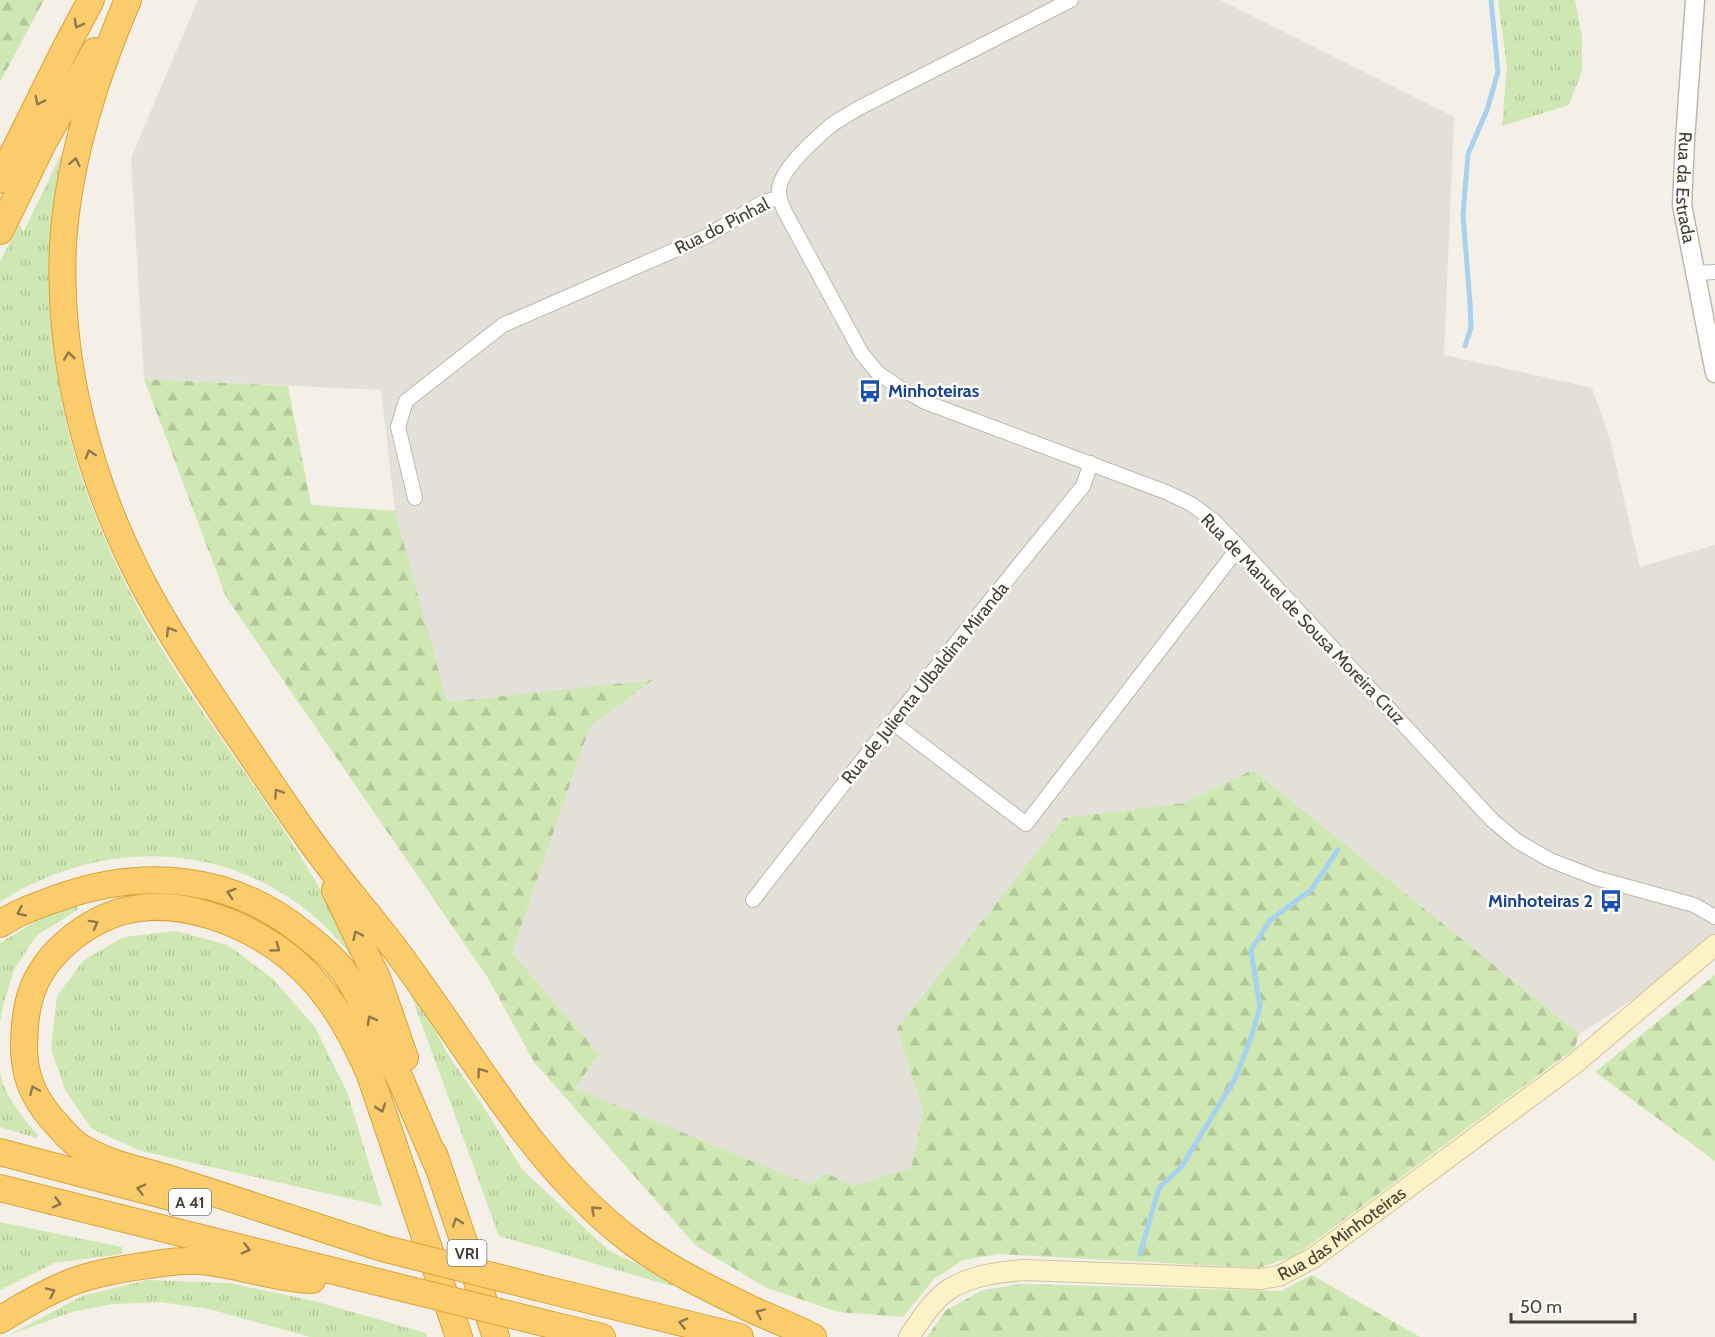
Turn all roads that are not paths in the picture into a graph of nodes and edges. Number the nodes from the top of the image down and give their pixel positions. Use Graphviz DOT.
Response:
graph roads {
  1 [pos="91,0"];
  2 [pos="127,0"];
  3 [pos="1071,0"];
  4 [pos="1695,0"];
  5 [pos="0,180"];
  6 [pos="779,198"];
  7 [pos="0,231"];
  8 [pos="1715,272"];
  9 [pos="1695,273"];
  10 [pos="1715,372"];
  11 [pos="1091,463"];
  12 [pos="415,498"];
  13 [pos="1239,547"];
  14 [pos="892,722"];
  15 [pos="311,842"];
  16 [pos="753,900"];
  17 [pos="1715,917"];
  18 [pos="0,924"];
  19 [pos="1715,945"];
  20 [pos="0,1152"];
  21 [pos="439,1169"];
  22 [pos="0,1188"];
  23 [pos="382,1248"];
  24 [pos="385,1284"];
  25 [pos="0,1320"];
  26 [pos="457,1335"];
  27 [pos="496,1337"];
  28 [pos="602,1337"];
  29 [pos="740,1337"];
  30 [pos="813,1337"];
  31 [pos="909,1337"];
  1 -- 5 [label="highway, one-way"];
  2 -- 7 [label="highway"];
  15 -- 2 [label="highway, one-way"];
  3 -- 6 [label="street, Rua do Pinhal"];
  4 -- 9 [label="street, Rua da Estrada"];
  6 -- 11 [label="street, Rua de Manuel de Sousa Moreira Cruz"];
  6 -- 12 [label="street, Rua do Pinhal"];
  8 -- 9 [label="street"];
  9 -- 10 [label="street, Rua da Estrada"];
  11 -- 13 [label="street, Rua de Manuel de Sousa Moreira Cruz"];
  11 -- 14 [label="street, Rua de Julienta Ulbaldina Miranda"];
  13 -- 14 [label="street"];
  13 -- 17 [label="street, Rua de Manuel de Sousa Moreira Cruz"];
  14 -- 16 [label="street, Rua de Julienta Ulbaldina Miranda"];
  21 -- 15 [label="highway, one-way"];
  30 -- 15 [label="highway, one-way"];
  21 -- 18 [label="highway, one-way"];
  19 -- 31 [label="main road, Rua das Minhoteiras"];
  23 -- 20 [label="highway, A 41, one-way"];
  27 -- 21 [label="highway, VRI, one-way"];
  22 -- 24 [label="highway, A 41, one-way"];
  23 -- 26 [label="highway, one-way"];
  29 -- 23 [label="highway, A 41, one-way, bridge"];
  25 -- 24 [label="highway, one-way"];
  24 -- 28 [label="highway, A 41, bridge"];
}
